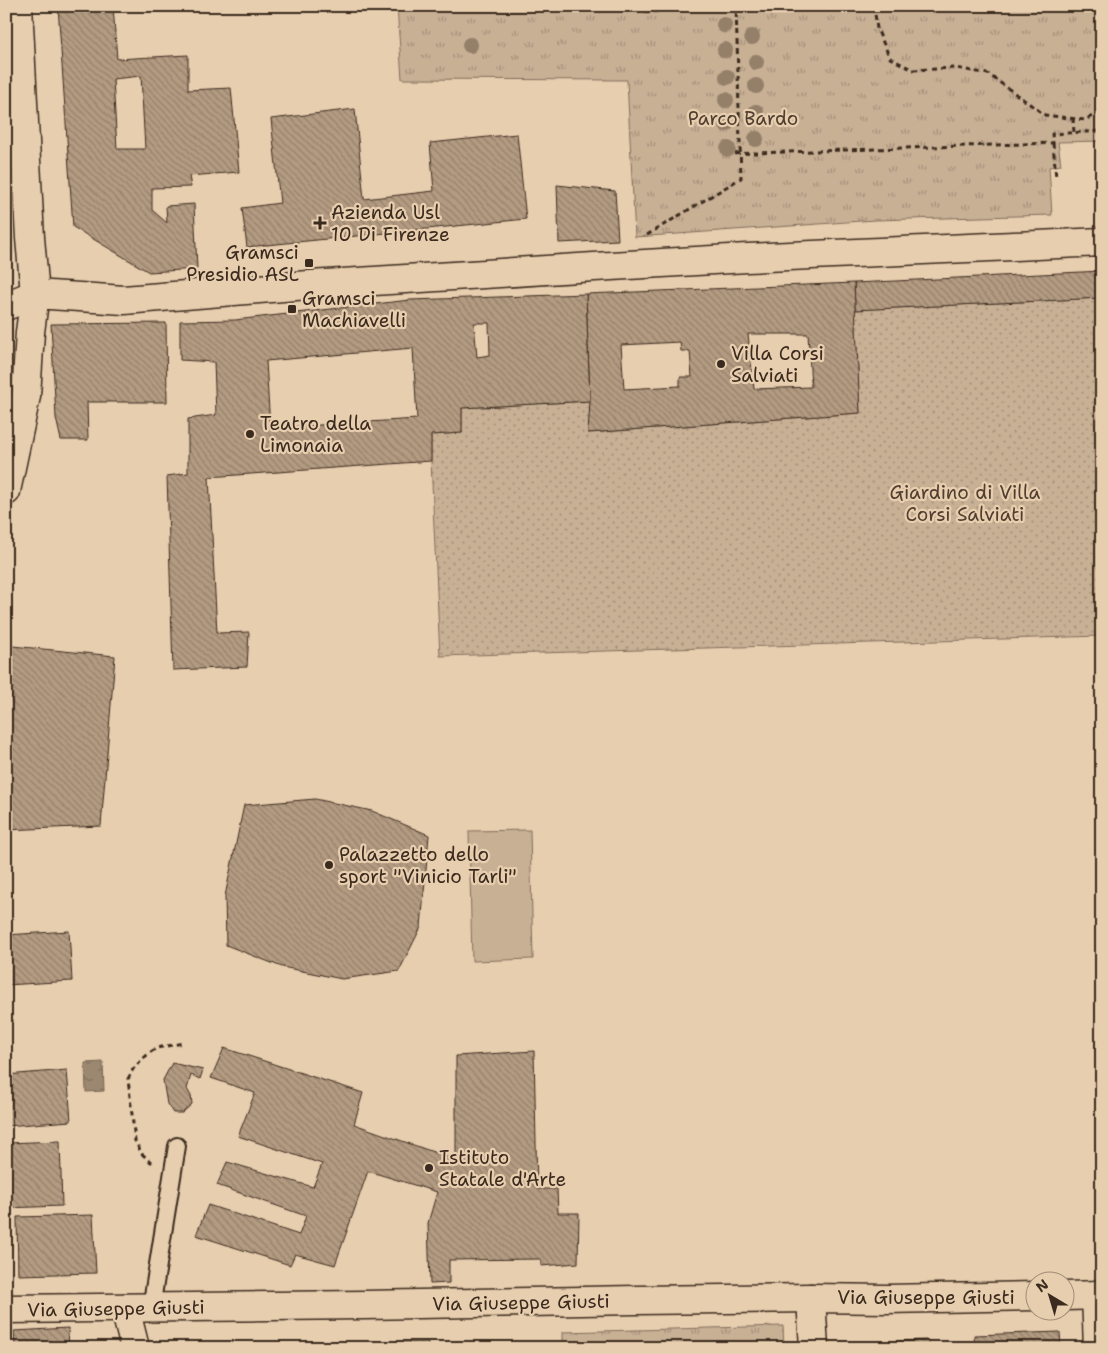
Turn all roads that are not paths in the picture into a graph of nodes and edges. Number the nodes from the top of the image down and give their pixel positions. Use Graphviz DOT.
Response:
graph roads {
  1 [pos="18,6"];
  2 [pos="1102,242"];
  3 [pos="35,294"];
  4 [pos="6,306"];
  5 [pos="6,491"];
  6 [pos="177,1146"];
  7 [pos="1099,1295"];
  8 [pos="1026,1296"];
  9 [pos="1076,1296"];
  10 [pos="811,1298"];
  11 [pos="138,1308"];
  12 [pos="6,1309"];
  13 [pos="135,1348"];
  14 [pos="814,1348"];
  15 [pos="1098,1348"];
  1 -- 3 [label="street"];
  2 -- 3 [label="street"];
  3 -- 4 [label="street"];
  3 -- 5 [label="street"];
  6 -- 11 [label="lane"];
  7 -- 9 [label="street"];
  7 -- 15 [label="street"];
  8 -- 10 [label="street, Via Giuseppe Giusti"];
  10 -- 11 [label="street, Via Giuseppe Giusti"];
  10 -- 14 [label="street"];
  11 -- 12 [label="street, Via Giuseppe Giusti"];
  11 -- 13 [label="street"];
}
